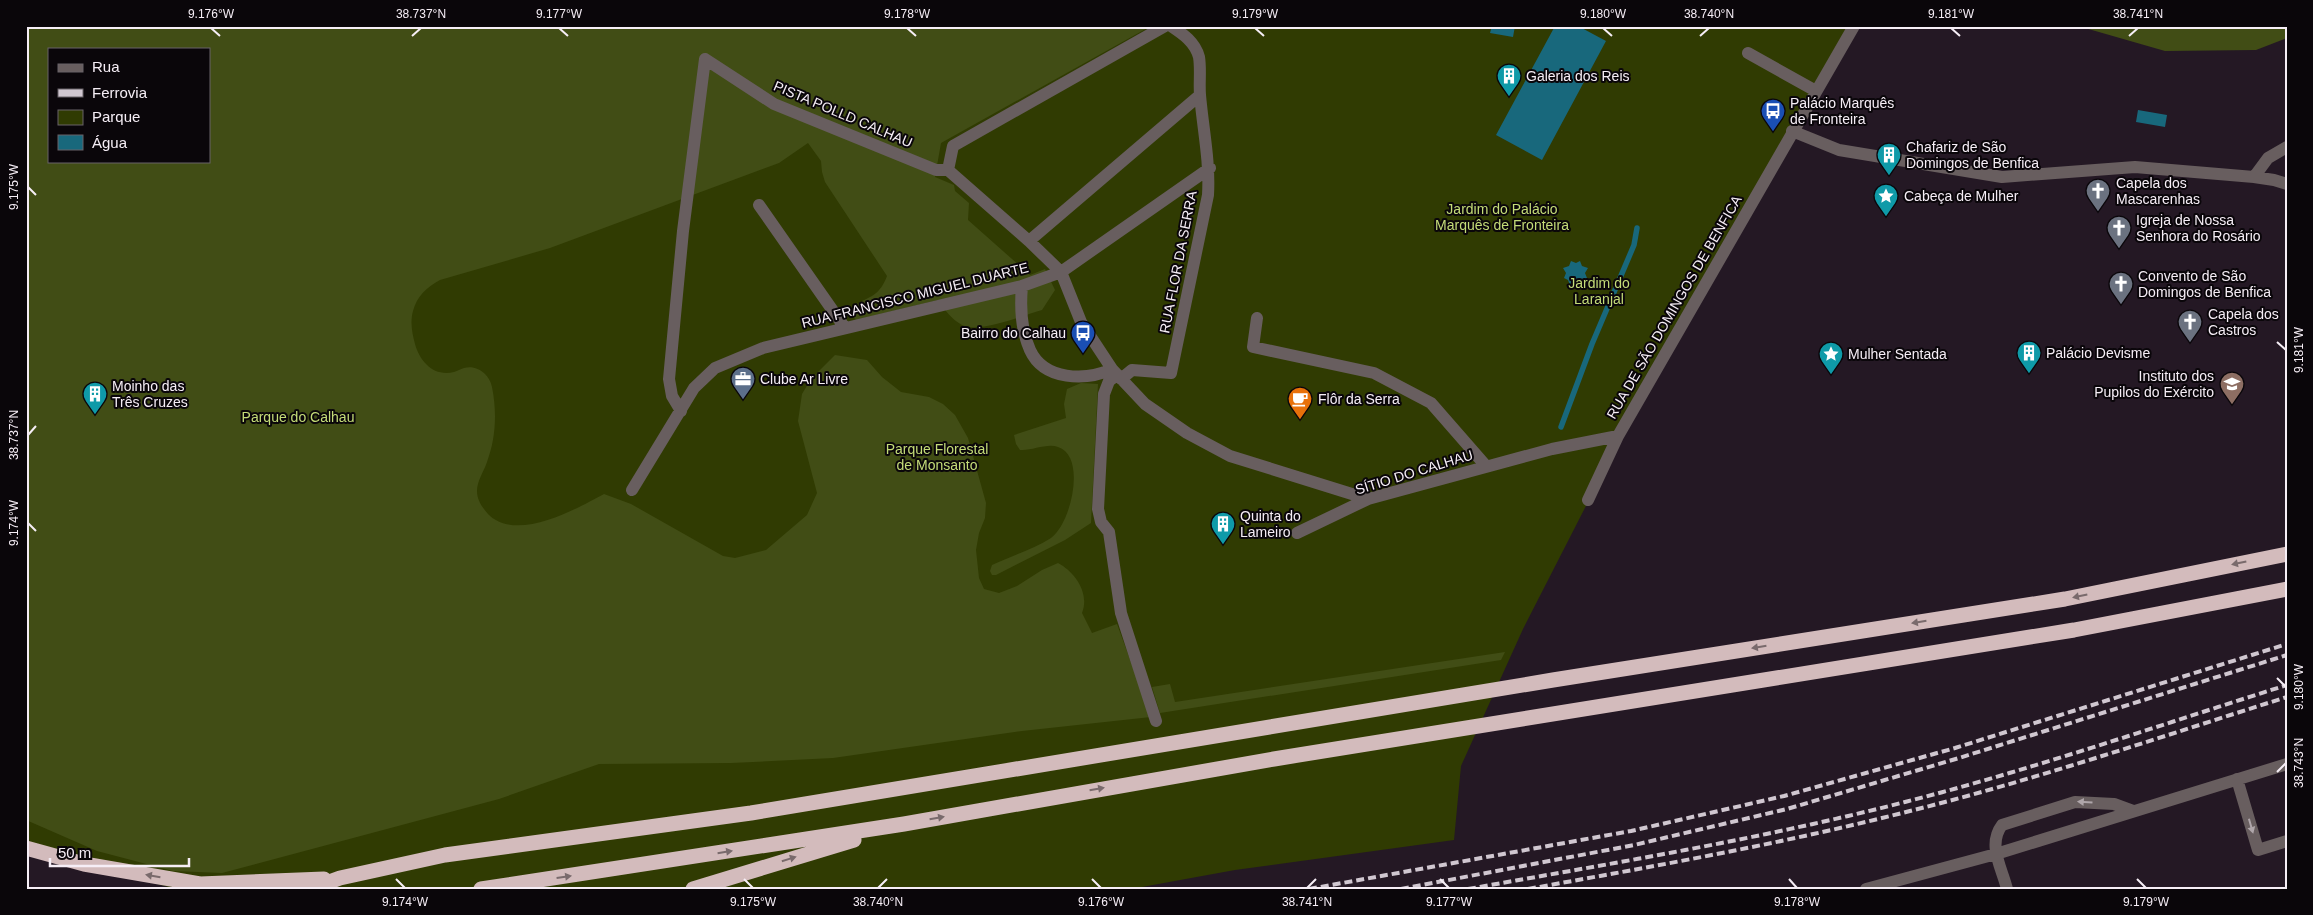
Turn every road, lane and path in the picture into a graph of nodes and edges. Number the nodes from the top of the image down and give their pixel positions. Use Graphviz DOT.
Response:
graph roads {
  1 [pos="1165,26"];
  2 [pos="1171,26"];
  3 [pos="1854,26"];
  4 [pos="1748,53"];
  5 [pos="1816,91"];
  6 [pos="1200,95"];
  7 [pos="1792,131"];
  8 [pos="2287,147"];
  9 [pos="1210,168"];
  10 [pos="948,170"];
  11 [pos="2254,177"];
  12 [pos="2287,184"];
  13 [pos="759,206"];
  14 [pos="1029,241"];
  15 [pos="1061,272"];
  16 [pos="1022,286"];
  17 [pos="1257,318"];
  18 [pos="845,328"];
  19 [pos="1117,374"];
  20 [pos="681,411"];
  21 [pos="1618,436"];
  22 [pos="1486,466"];
  23 [pos="632,490"];
  24 [pos="1368,499"];
  25 [pos="1588,500"];
  26 [pos="1297,534"];
  27 [pos="2287,554"];
  28 [pos="2287,589"];
  29 [pos="1156,721"];
  30 [pos="2287,764"];
  31 [pos="2237,780"];
  32 [pos="2133,811"];
  33 [pos="904,824"];
  34 [pos="2287,841"];
  35 [pos="26,848"];
  36 [pos="1996,854"];
  37 [pos="340,878"];
  38 [pos="310,889"];
  39 [pos="481,889"];
  40 [pos="693,889"];
  41 [pos="1866,889"];
  42 [pos="2007,889"];
  1 -- 10 [label="street"];
  2 -- 6 [label="street, RUA FLOR DA SERRA"];
  3 -- 5 [label="street, RUA DE SÃO DOMINGOS DE BENFICA"];
  4 -- 5 [label="street"];
  5 -- 7 [label="street, RUA DE SÃO DOMINGOS DE BENFICA"];
  6 -- 9 [label="street, RUA FLOR DA SERRA"];
  6 -- 14 [label="street"];
  7 -- 11 [label="street"];
  7 -- 21 [label="street, RUA DE SÃO DOMINGOS DE BENFICA"];
  8 -- 11 [label="street"];
  9 -- 15 [label="street, RUA FRANCISCO MIGUEL DUARTE"];
  9 -- 19 [label="street, RUA FLOR DA SERRA"];
  10 -- 14 [label="street"];
  10 -- 20 [label="street, PISTA POLLD CALHAU"];
  11 -- 12 [label="street"];
  13 -- 18 [label="street"];
  14 -- 15 [label="street"];
  15 -- 16 [label="street, RUA FRANCISCO MIGUEL DUARTE"];
  15 -- 19 [label="street"];
  16 -- 18 [label="street, RUA FRANCISCO MIGUEL DUARTE"];
  16 -- 19 [label="street"];
  17 -- 22 [label="street, SÍTIO DO CALHAU"];
  18 -- 20 [label="street, RUA FRANCISCO MIGUEL DUARTE"];
  19 -- 24 [label="street"];
  19 -- 29 [label="street"];
  20 -- 23 [label="street, RUA FRANCISCO MIGUEL DUARTE"];
  21 -- 22 [label="street, SÍTIO DO CALHAU"];
  21 -- 25 [label="street, RUA DE SÃO DOMINGOS DE BENFICA"];
  22 -- 24 [label="street, SÍTIO DO CALHAU"];
  24 -- 26 [label="street, SÍTIO DO CALHAU"];
  27 -- 37 [label="highway, one-way"];
  33 -- 28 [label="highway, one-way"];
  30 -- 31 [label="street"];
  31 -- 32 [label="street"];
  31 -- 34 [label="street, one-way"];
  32 -- 36 [label="street"];
  32 -- 36 [label="street, one-way"];
  39 -- 33 [label="highway, one-way"];
  40 -- 33 [label="highway, one-way"];
  37 -- 35 [label="highway, one-way"];
  36 -- 41 [label="street"];
  36 -- 42 [label="street"];
  37 -- 38 [label="highway"];
}
